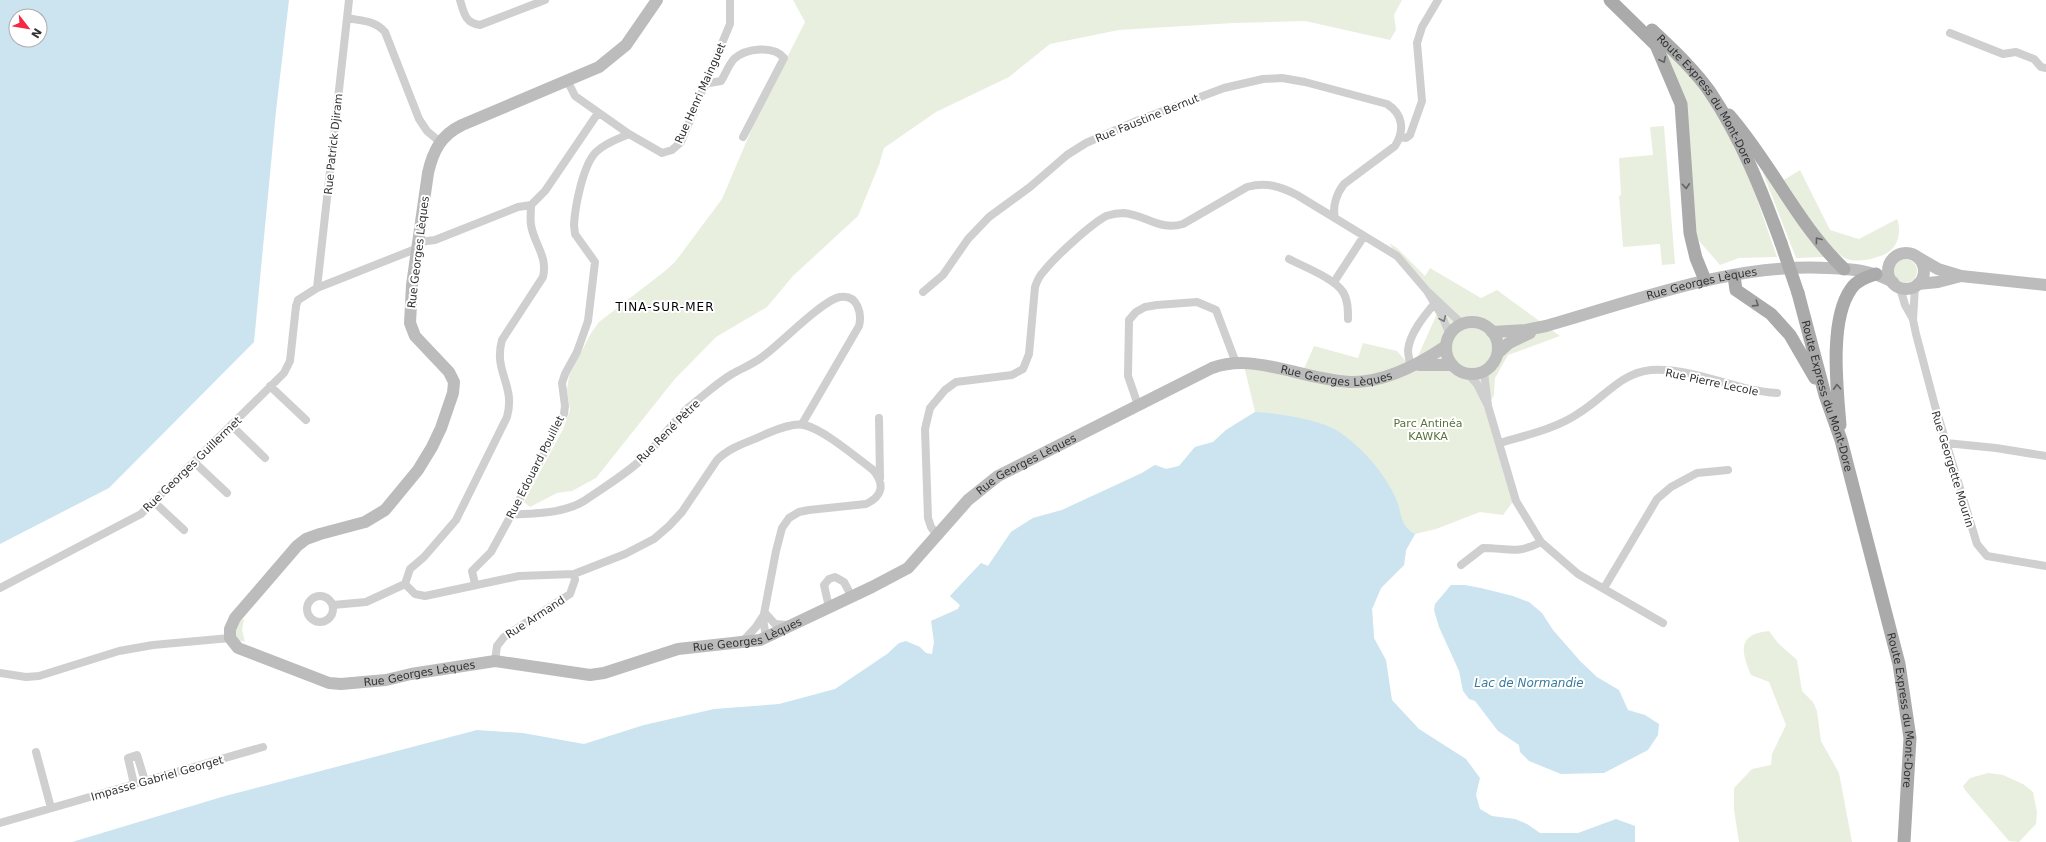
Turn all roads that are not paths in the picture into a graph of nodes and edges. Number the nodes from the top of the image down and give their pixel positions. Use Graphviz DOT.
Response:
graph roads {
  1 [pos="349,0"];
  2 [pos="460,0"];
  3 [pos="545,0"];
  4 [pos="657,0"];
  5 [pos="730,0"];
  6 [pos="1438,0"];
  7 [pos="1610,0"];
  8 [pos="1618,0"];
  9 [pos="347,18"];
  10 [pos="1950,33"];
  11 [pos="2046,68"];
  12 [pos="568,82"];
  13 [pos="704,84"];
  14 [pos="1710,92"];
  15 [pos="598,113"];
  16 [pos="629,134"];
  17 [pos="743,137"];
  18 [pos="1400,137"];
  19 [pos="440,142"];
  20 [pos="531,205"];
  21 [pos="1335,218"];
  22 [pos="1364,236"];
  23 [pos="419,245"];
  24 [pos="1919,258"];
  25 [pos="1290,259"];
  26 [pos="1891,262"];
  27 [pos="1844,269"];
  28 [pos="1861,270"];
  29 [pos="1876,274"];
  30 [pos="1734,276"];
  31 [pos="1961,276"];
  32 [pos="1705,280"];
  33 [pos="1334,282"];
  34 [pos="1896,285"];
  35 [pos="1917,285"];
  36 [pos="2046,285"];
  37 [pos="317,288"];
  38 [pos="1427,290"];
  39 [pos="923,292"];
  40 [pos="1435,303"];
  41 [pos="1348,319"];
  42 [pos="1913,320"];
  43 [pos="1462,324"];
  44 [pos="1546,326"];
  45 [pos="1492,332"];
  46 [pos="1448,341"];
  47 [pos="1498,353"];
  48 [pos="1236,363"];
  49 [pos="1451,365"];
  50 [pos="1412,366"];
  51 [pos="1484,372"];
  52 [pos="1468,374"];
  53 [pos="270,386"];
  54 [pos="1777,393"];
  55 [pos="1825,395"];
  56 [pos="1138,405"];
  57 [pos="1488,406"];
  58 [pos="878,418"];
  59 [pos="306,420"];
  60 [pos="802,424"];
  61 [pos="231,425"];
  62 [pos="1841,440"];
  63 [pos="1500,443"];
  64 [pos="1946,443"];
  65 [pos="2046,456"];
  66 [pos="265,458"];
  67 [pos="194,462"];
  68 [pos="1728,470"];
  69 [pos="880,478"];
  70 [pos="227,494"];
  71 [pos="153,501"];
  72 [pos="510,515"];
  73 [pos="184,530"];
  74 [pos="937,535"];
  75 [pos="1541,542"];
  76 [pos="1461,565"];
  77 [pos="2046,566"];
  78 [pos="574,574"];
  79 [pos="405,584"];
  80 [pos="475,584"];
  81 [pos="0,588"];
  82 [pos="1604,588"];
  83 [pos="852,597"];
  84 [pos="333,605"];
  85 [pos="829,607"];
  86 [pos="765,612"];
  87 [pos="1663,623"];
  88 [pos="791,625"];
  89 [pos="766,637"];
  90 [pos="230,638"];
  91 [pos="740,643"];
  92 [pos="495,661"];
  93 [pos="0,673"];
  94 [pos="263,747"];
  95 [pos="36,752"];
  96 [pos="145,781"];
  97 [pos="134,784"];
  98 [pos="52,808"];
  99 [pos="0,823"];
  100 [pos="1904,842"];
  1 -- 9 [label="street, Rue Patrick Djiram"];
  2 -- 3 [label="street"];
  4 -- 12 [label="main road, Rue Georges Lèques"];
  5 -- 13 [label="street, Rue Henri Mainguet"];
  6 -- 18 [label="street"];
  7 -- 32 [label="main road, one-way"];
  8 -- 14 [label="main road, Route Express du Mont-Dore"];
  9 -- 19 [label="street"];
  9 -- 37 [label="street, Rue Patrick Djiram"];
  10 -- 11 [label="street"];
  12 -- 15 [label="street, Rue Henri Mainguet"];
  12 -- 19 [label="main road, Rue Georges Lèques"];
  13 -- 16 [label="street, Rue Henri Mainguet"];
  13 -- 17 [label="street"];
  27 -- 14 [label="main road, one-way"];
  14 -- 55 [label="main road, Route Express du Mont-Dore, bridge"];
  15 -- 16 [label="street, Rue Henri Mainguet"];
  15 -- 20 [label="street"];
  16 -- 72 [label="street, Rue Edouard Pouillet"];
  18 -- 21 [label="street"];
  18 -- 39 [label="street, Rue Faustine Bernut"];
  19 -- 23 [label="main road, Rue Georges Lèques"];
  20 -- 23 [label="street, Rue Georges Guillermet"];
  20 -- 79 [label="street"];
  21 -- 22 [label="street"];
  21 -- 74 [label="street"];
  22 -- 33 [label="street"];
  22 -- 38 [label="street"];
  23 -- 37 [label="street, Rue Georges Guillermet"];
  23 -- 90 [label="main road, Rue Georges Lèques"];
  24 -- 26 [label="main road"];
  24 -- 31 [label="main road"];
  24 -- 35 [label="main road"];
  25 -- 33 [label="street"];
  26 -- 28 [label="main road, Rue Georges Lèques"];
  26 -- 34 [label="main road"];
  27 -- 28 [label="main road, Rue Georges Lèques"];
  27 -- 30 [label="main road, Rue Georges Lèques"];
  28 -- 29 [label="main road, Rue Georges Lèques"];
  29 -- 34 [label="main road, Rue Georges Lèques"];
  62 -- 29 [label="main road, one-way"];
  30 -- 32 [label="main road, Rue Georges Lèques"];
  30 -- 55 [label="main road, one-way"];
  31 -- 35 [label="main road"];
  31 -- 36 [label="main road"];
  32 -- 44 [label="main road, Rue Georges Lèques"];
  33 -- 41 [label="street"];
  34 -- 35 [label="main road"];
  34 -- 42 [label="street, Rue Georgette Mourin"];
  35 -- 42 [label="street, Rue Georgette Mourin"];
  37 -- 53 [label="street, Rue Georges Guillermet"];
  38 -- 40 [label="street"];
  38 -- 43 [label="street"];
  40 -- 46 [label="street, one-way"];
  40 -- 50 [label="street"];
  42 -- 64 [label="street, Rue Georgette Mourin"];
  43 -- 45 [label="main road"];
  43 -- 46 [label="main road"];
  44 -- 45 [label="main road, Rue Georges Lèques"];
  44 -- 47 [label="main road, Rue Georges Lèques"];
  45 -- 47 [label="main road"];
  46 -- 49 [label="main road"];
  46 -- 50 [label="main road, Rue Georges Lèques"];
  47 -- 51 [label="main road"];
  48 -- 50 [label="main road, Rue Georges Lèques"];
  48 -- 56 [label="main road, Rue Georges Lèques"];
  48 -- 56 [label="street"];
  49 -- 50 [label="main road, Rue Georges Lèques"];
  49 -- 52 [label="main road"];
  51 -- 52 [label="main road"];
  51 -- 57 [label="street"];
  52 -- 57 [label="street"];
  53 -- 59 [label="street"];
  53 -- 61 [label="street, Rue Georges Guillermet"];
  54 -- 63 [label="street, Rue Pierre Lecole"];
  55 -- 62 [label="main road, Route Express du Mont-Dore"];
  56 -- 74 [label="main road, Rue Georges Lèques"];
  57 -- 63 [label="street"];
  58 -- 69 [label="street"];
  60 -- 69 [label="street"];
  60 -- 72 [label="street, Rue René Pètre"];
  60 -- 78 [label="street"];
  61 -- 66 [label="street"];
  61 -- 67 [label="street, Rue Georges Guillermet"];
  62 -- 100 [label="main road, Route Express du Mont-Dore"];
  63 -- 75 [label="street"];
  64 -- 65 [label="street"];
  64 -- 77 [label="street, Rue Georgette Mourin"];
  67 -- 70 [label="street"];
  67 -- 71 [label="street, Rue Georges Guillermet"];
  68 -- 82 [label="street"];
  69 -- 86 [label="street"];
  71 -- 73 [label="street"];
  71 -- 81 [label="street, Rue Georges Guillermet"];
  72 -- 80 [label="street, Rue Edouard Pouillet"];
  74 -- 83 [label="main road, Rue Georges Lèques"];
  75 -- 76 [label="street"];
  75 -- 82 [label="street"];
  78 -- 80 [label="street"];
  78 -- 92 [label="street, Rue Armand"];
  79 -- 80 [label="street"];
  79 -- 84 [label="street"];
  82 -- 87 [label="street"];
  83 -- 85 [label="main road, Rue Georges Lèques"];
  83 -- 85 [label="street"];
  85 -- 88 [label="main road, Rue Georges Lèques"];
  86 -- 88 [label="street"];
  86 -- 89 [label="street"];
  86 -- 91 [label="street"];
  88 -- 89 [label="main road, Rue Georges Lèques"];
  89 -- 91 [label="main road, Rue Georges Lèques"];
  90 -- 92 [label="main road, Rue Georges Lèques"];
  90 -- 93 [label="street"];
  91 -- 92 [label="main road, Rue Georges Lèques"];
  94 -- 96 [label="street, Impasse Gabriel Georget"];
  95 -- 98 [label="street"];
  96 -- 97 [label="street, Impasse Gabriel Georget"];
  96 -- 97 [label="street"];
  97 -- 98 [label="street, Impasse Gabriel Georget"];
  98 -- 99 [label="street, Impasse Gabriel Georget"];
}
